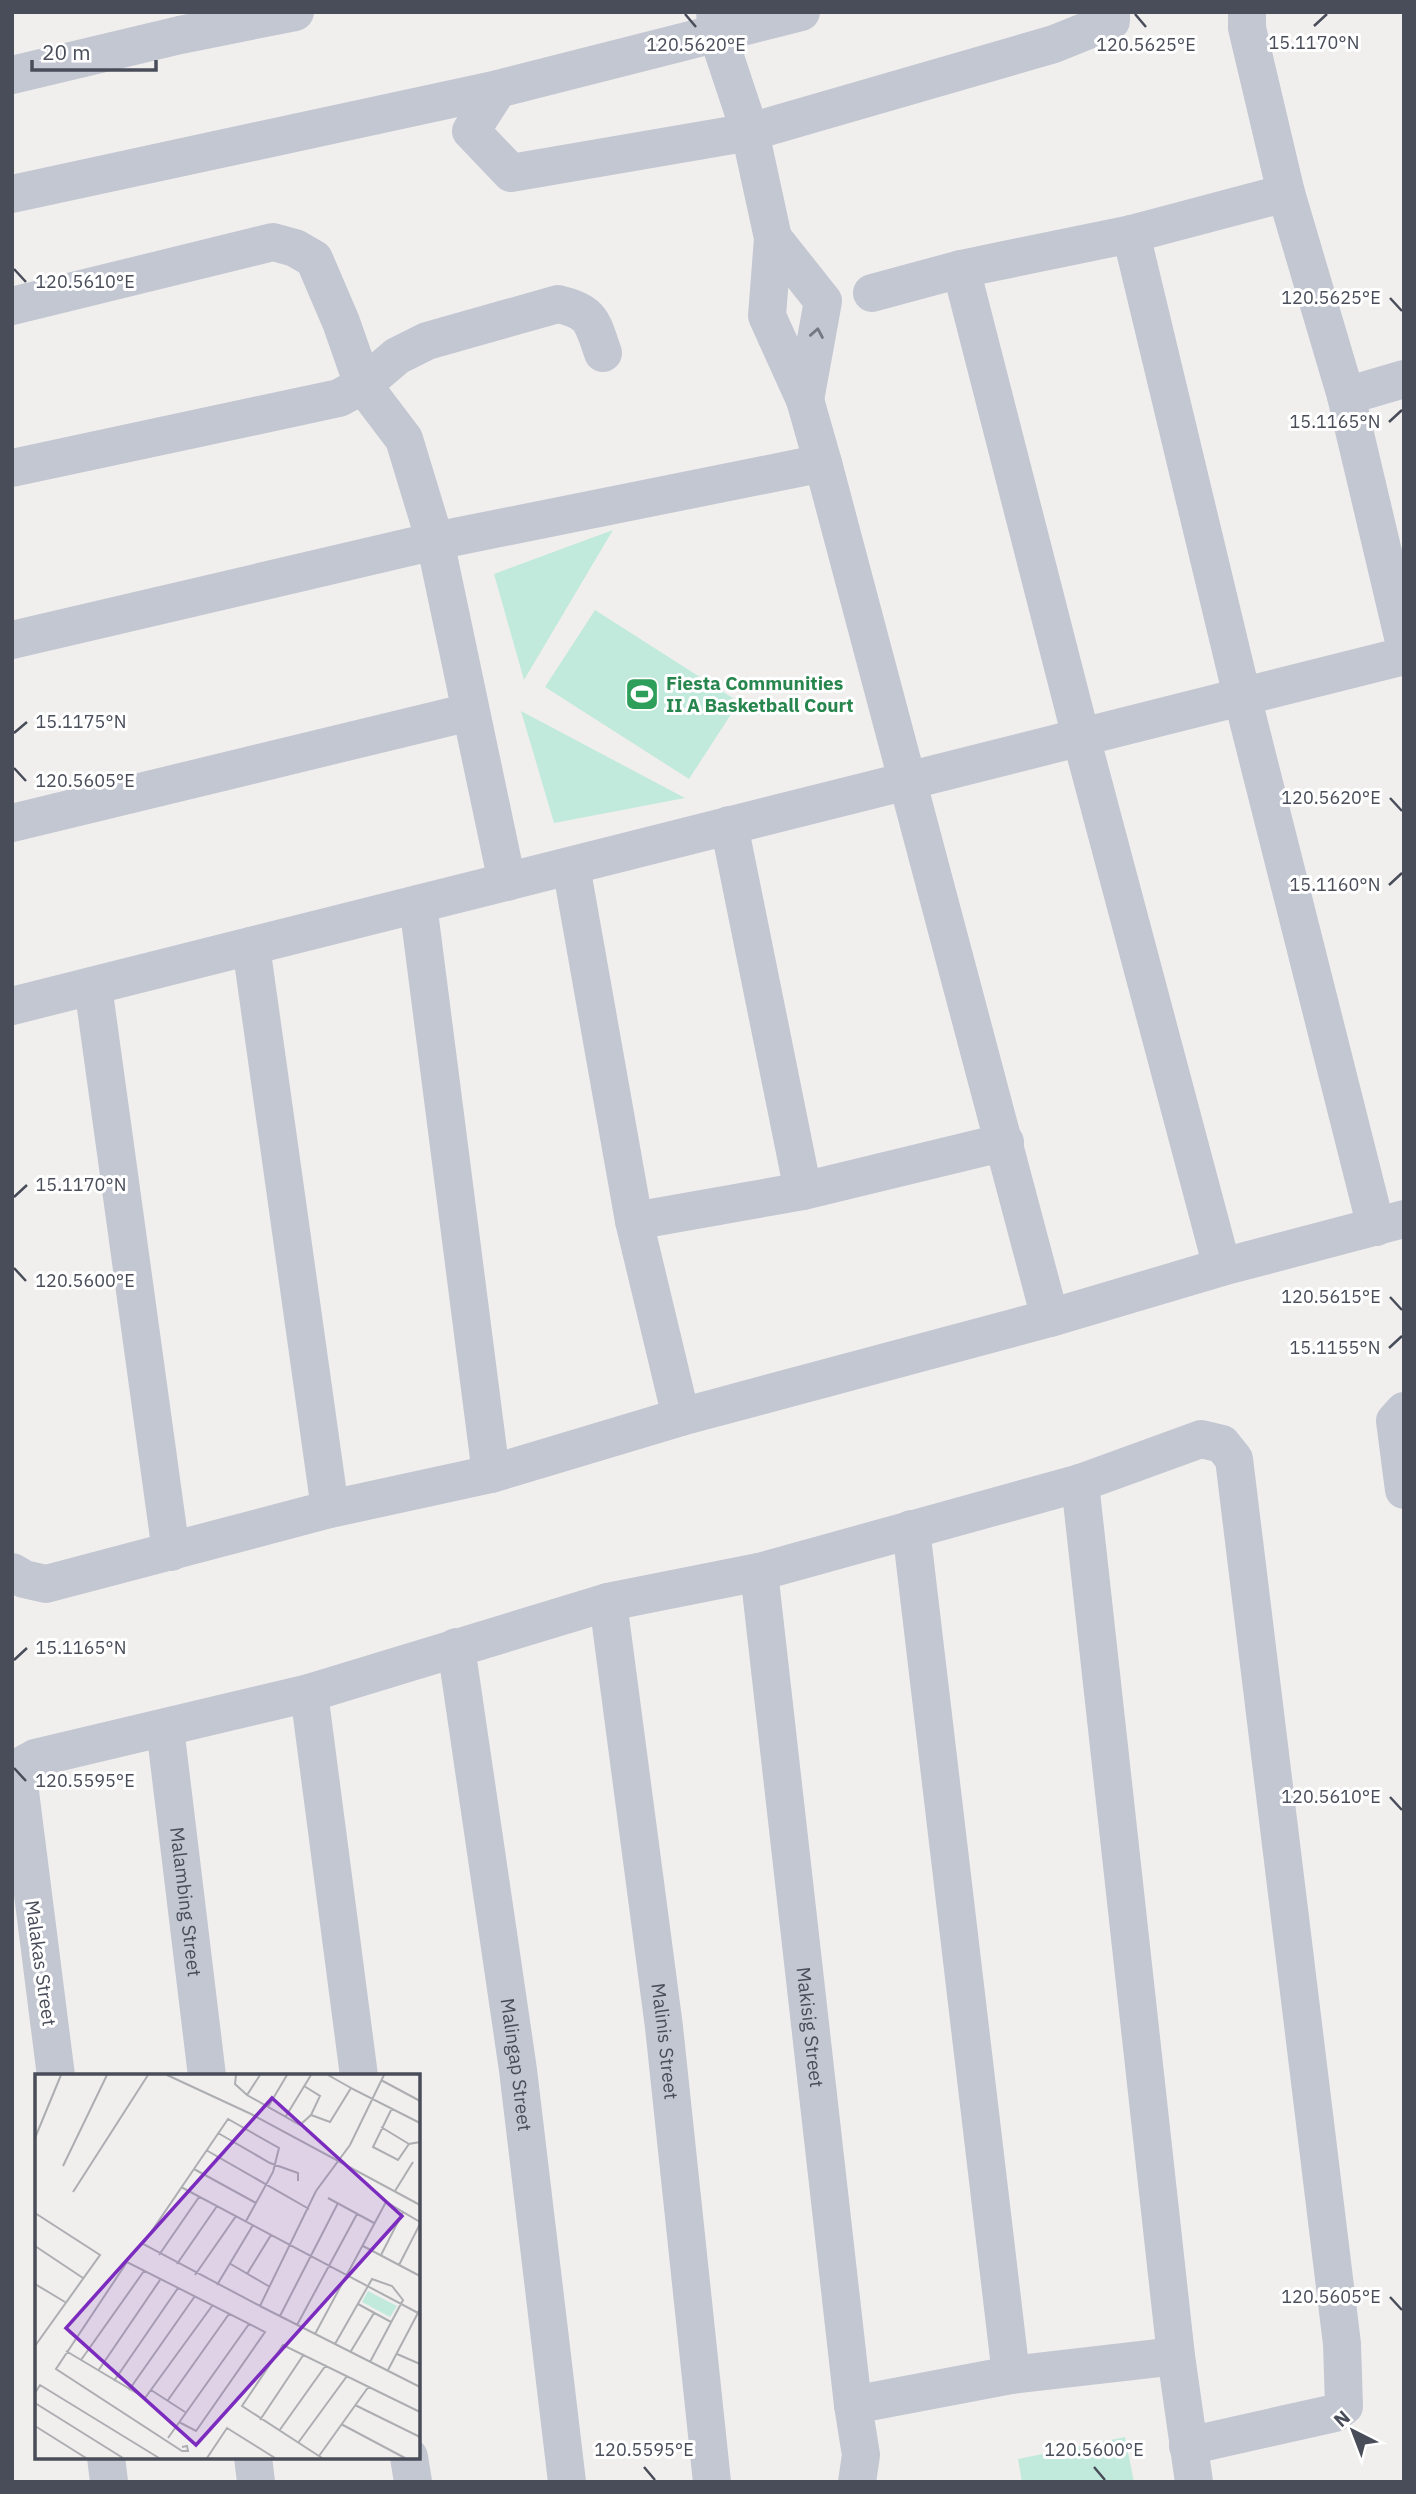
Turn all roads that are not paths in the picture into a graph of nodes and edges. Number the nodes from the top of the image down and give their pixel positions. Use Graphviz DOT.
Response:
graph roads {
  1 [pos="295,12"];
  2 [pos="801,12"];
  3 [pos="1111,12"];
  4 [pos="1247,12"];
  5 [pos="716,22"];
  6 [pos="178,24"];
  7 [pos="14,64"];
  8 [pos="498,89"];
  9 [pos="750,132"];
  10 [pos="1286,193"];
  11 [pos="12,194"];
  12 [pos="1131,234"];
  13 [pos="773,238"];
  14 [pos="961,269"];
  15 [pos="872,293"];
  16 [pos="12,306"];
  17 [pos="603,354"];
  18 [pos="1404,379"];
  19 [pos="363,385"];
  20 [pos="1346,396"];
  21 [pos="805,400"];
  22 [pos="823,463"];
  23 [pos="12,468"];
  24 [pos="435,541"];
  25 [pos="12,640"];
  26 [pos="1404,641"];
  27 [pos="1404,656"];
  28 [pos="1242,696"];
  29 [pos="470,712"];
  30 [pos="1081,737"];
  31 [pos="908,781"];
  32 [pos="12,823"];
  33 [pos="729,825"];
  34 [pos="571,866"];
  35 [pos="507,882"];
  36 [pos="418,904"];
  37 [pos="251,946"];
  38 [pos="93,986"];
  39 [pos="12,1006"];
  40 [pos="1005,1142"];
  41 [pos="803,1191"];
  42 [pos="634,1221"];
  43 [pos="1390,1223"];
  44 [pos="1222,1267"];
  45 [pos="1050,1318"];
  46 [pos="1404,1411"];
  47 [pos="681,1418"];
  48 [pos="491,1474"];
  49 [pos="1080,1483"];
  50 [pos="1404,1490"];
  51 [pos="330,1509"];
  52 [pos="911,1529"];
  53 [pos="171,1552"];
  54 [pos="12,1572"];
  55 [pos="760,1572"];
  56 [pos="608,1602"];
  57 [pos="456,1647"];
  58 [pos="309,1693"];
  59 [pos="165,1728"];
  60 [pos="56,2074"];
  61 [pos="207,2074"];
  62 [pos="359,2074"];
  63 [pos="1176,2356"];
  64 [pos="1011,2375"];
  65 [pos="853,2405"];
  66 [pos="106,2459"];
  67 [pos="253,2459"];
  68 [pos="410,2459"];
  69 [pos="1191,2464"];
  70 [pos="109,2482"];
  71 [pos="256,2482"];
  72 [pos="413,2482"];
  73 [pos="567,2482"];
  74 [pos="712,2482"];
  75 [pos="857,2482"];
  1 -- 6 [label="street"];
  2 -- 5 [label="street"];
  3 -- 9 [label="street"];
  4 -- 10 [label="street"];
  5 -- 8 [label="street"];
  5 -- 9 [label="street"];
  6 -- 7 [label="street"];
  8 -- 9 [label="street"];
  8 -- 11 [label="street"];
  9 -- 13 [label="street"];
  10 -- 12 [label="street"];
  10 -- 20 [label="street"];
  12 -- 14 [label="street"];
  12 -- 28 [label="street"];
  13 -- 21 [label="street"];
  21 -- 13 [label="street, one-way"];
  14 -- 15 [label="street"];
  14 -- 30 [label="street"];
  16 -- 19 [label="street"];
  17 -- 19 [label="street"];
  18 -- 20 [label="street"];
  19 -- 23 [label="street"];
  19 -- 24 [label="street"];
  20 -- 26 [label="street"];
  21 -- 22 [label="street"];
  22 -- 24 [label="street"];
  22 -- 31 [label="street"];
  24 -- 25 [label="street"];
  24 -- 29 [label="street"];
  27 -- 28 [label="street"];
  28 -- 30 [label="street"];
  28 -- 43 [label="street"];
  29 -- 32 [label="street"];
  29 -- 35 [label="street"];
  30 -- 31 [label="street"];
  30 -- 44 [label="street"];
  31 -- 33 [label="street"];
  31 -- 40 [label="street"];
  33 -- 34 [label="street"];
  33 -- 41 [label="street"];
  34 -- 35 [label="street"];
  34 -- 42 [label="street"];
  35 -- 36 [label="street"];
  36 -- 37 [label="street"];
  36 -- 48 [label="street"];
  37 -- 38 [label="street"];
  37 -- 51 [label="street"];
  38 -- 39 [label="street"];
  38 -- 53 [label="street"];
  40 -- 41 [label="street"];
  40 -- 45 [label="street"];
  41 -- 42 [label="street"];
  42 -- 47 [label="street"];
  43 -- 44 [label="street"];
  44 -- 45 [label="street"];
  45 -- 47 [label="street"];
  46 -- 50 [label="street"];
  47 -- 48 [label="street"];
  48 -- 51 [label="street"];
  49 -- 52 [label="street"];
  49 -- 63 [label="street"];
  49 -- 69 [label="street"];
  51 -- 53 [label="street"];
  52 -- 55 [label="street"];
  52 -- 64 [label="street"];
  53 -- 54 [label="street"];
  55 -- 56 [label="street"];
  55 -- 65 [label="street, Makisig Street"];
  56 -- 57 [label="street"];
  56 -- 74 [label="street, Malinis Street"];
  57 -- 58 [label="street"];
  57 -- 73 [label="street, Malingap Street"];
  58 -- 59 [label="street"];
  58 -- 62 [label="street"];
  59 -- 60 [label="street, Malakas Street"];
  59 -- 61 [label="street, Malambing Street"];
  63 -- 64 [label="street"];
  63 -- 69 [label="street"];
  64 -- 65 [label="street"];
  65 -- 75 [label="street, Makisig Street"];
  66 -- 70 [label="street"];
  67 -- 71 [label="street"];
  68 -- 72 [label="street"];
}
